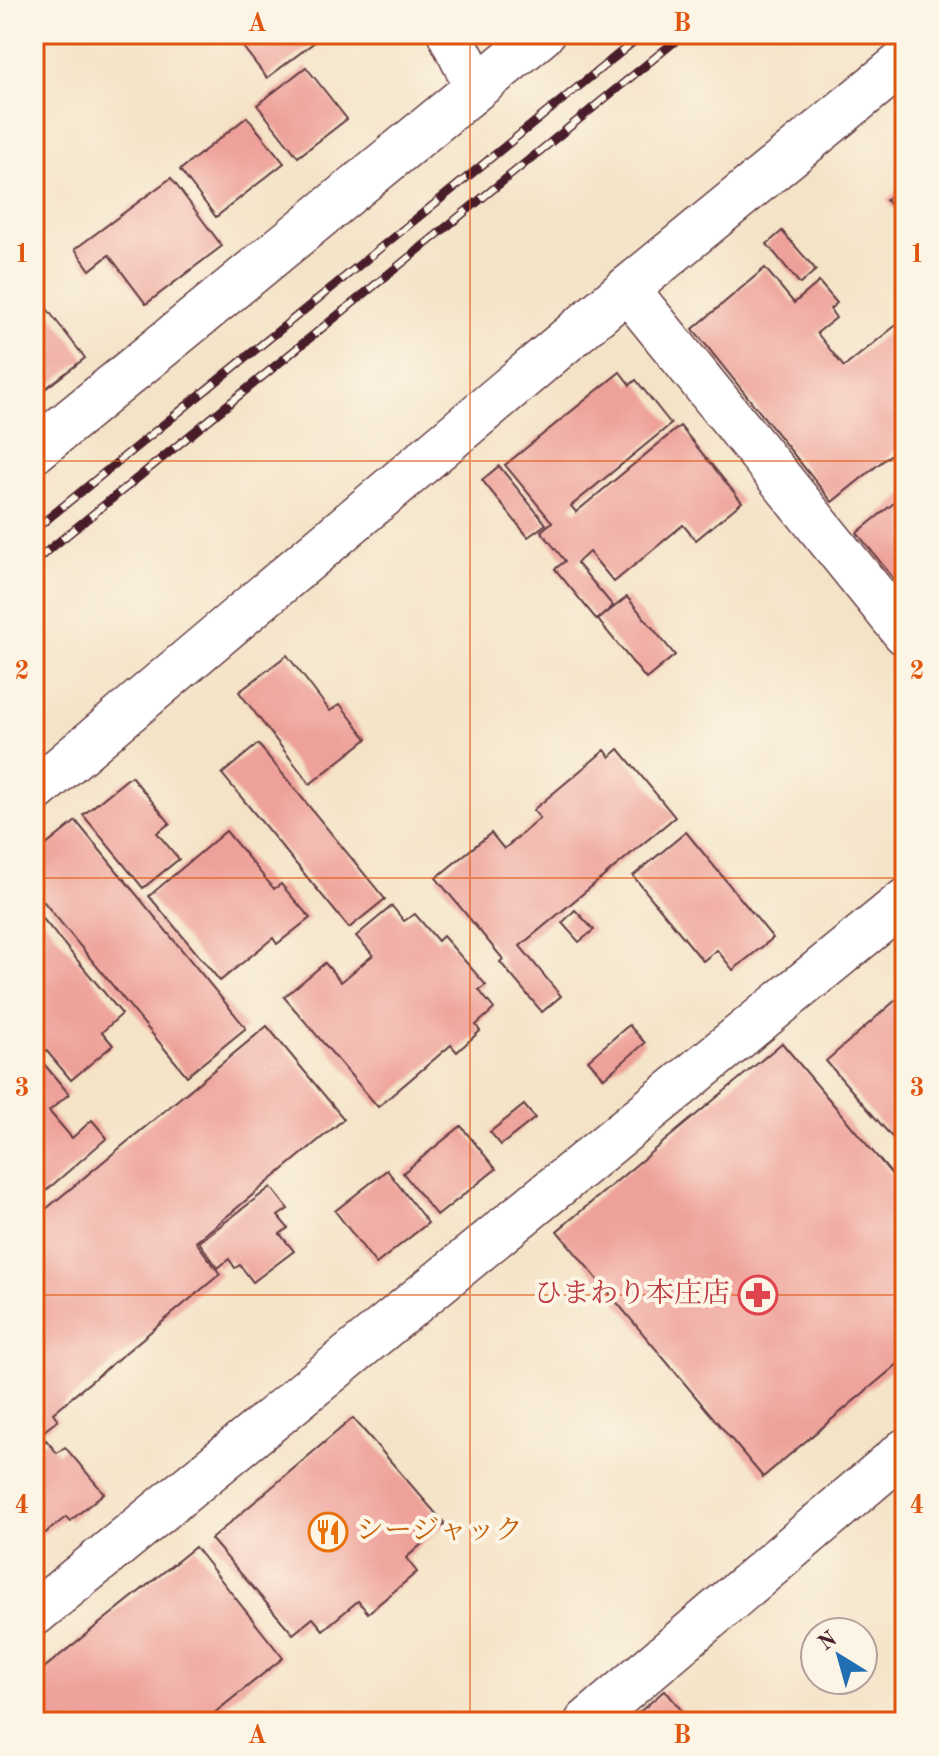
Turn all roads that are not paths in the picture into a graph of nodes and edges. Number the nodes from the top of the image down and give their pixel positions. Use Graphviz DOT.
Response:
graph roads {
  1 [pos="450,34"];
  2 [pos="542,34"];
  3 [pos="905,61"];
  4 [pos="477,87"];
  5 [pos="627,289"];
  6 [pos="34,451"];
  7 [pos="905,633"];
  8 [pos="34,791"];
  9 [pos="905,901"];
  10 [pos="905,1451"];
  11 [pos="34,1614"];
  12 [pos="587,1722"];
  1 -- 4 [label="street"];
  2 -- 4 [label="street"];
  3 -- 5 [label="street"];
  4 -- 6 [label="street"];
  5 -- 7 [label="street"];
  5 -- 8 [label="street"];
  9 -- 11 [label="street"];
  10 -- 12 [label="street"];
}
